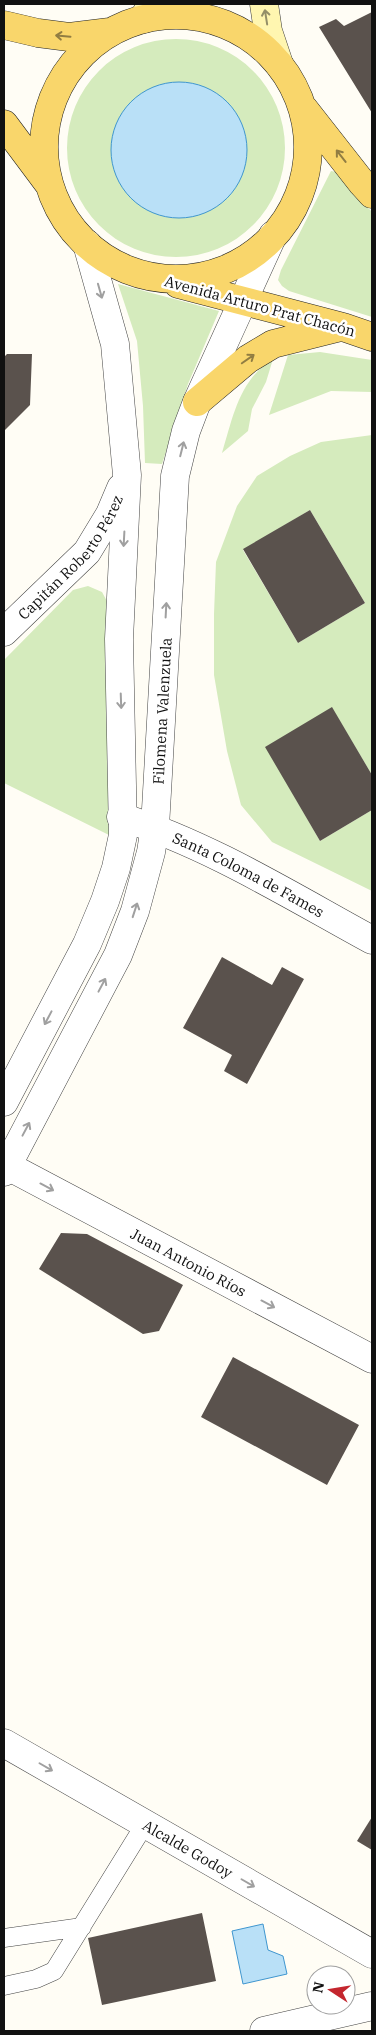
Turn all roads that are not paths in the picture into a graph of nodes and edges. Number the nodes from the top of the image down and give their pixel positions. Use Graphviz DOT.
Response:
graph roads {
  1 [pos="264,4"];
  2 [pos="147,11"];
  3 [pos="4,25"];
  4 [pos="112,32"];
  5 [pos="279,64"];
  6 [pos="301,105"];
  7 [pos="4,124"];
  8 [pos="51,187"];
  9 [pos="372,194"];
  10 [pos="274,235"];
  11 [pos="87,244"];
  12 [pos="147,276"];
  13 [pos="242,300"];
  14 [pos="343,327"];
  15 [pos="372,337"];
  16 [pos="197,402"];
  17 [pos="126,475"];
  18 [pos="4,632"];
  19 [pos="121,817"];
  20 [pos="155,828"];
  21 [pos="372,940"];
  22 [pos="4,1102"];
  23 [pos="5,1167"];
  24 [pos="372,1359"];
  25 [pos="4,1743"];
  26 [pos="145,1824"];
  27 [pos="82,1927"];
  28 [pos="4,1938"];
  29 [pos="372,1954"];
  30 [pos="4,1986"];
  31 [pos="372,2006"];
  32 [pos="264,2031"];
  5 -- 1 [label="main road, one-way"];
  2 -- 4 [label="main road, Avenida Arturo Prat Chacón"];
  2 -- 5 [label="main road, Avenida Arturo Prat Chacón"];
  4 -- 3 [label="main road, Avenida Arturo Prat Chacón, one-way"];
  4 -- 8 [label="main road, Avenida Arturo Prat Chacón"];
  5 -- 6 [label="main road, Avenida Arturo Prat Chacón"];
  9 -- 6 [label="main road, Avenida Arturo Prat Chacón, one-way"];
  6 -- 10 [label="main road, Avenida Arturo Prat Chacón"];
  7 -- 8 [label="main road, Avenida Arturo Prat Chacón"];
  8 -- 11 [label="main road, Avenida Arturo Prat Chacón"];
  10 -- 12 [label="main road, Avenida Arturo Prat Chacón"];
  10 -- 13 [label="street, Filomena Valenzuela"];
  11 -- 12 [label="main road, Avenida Arturo Prat Chacón"];
  11 -- 17 [label="street, one-way"];
  12 -- 13 [label="main road, Avenida Arturo Prat Chacón"];
  13 -- 14 [label="main road, Avenida Arturo Prat Chacón"];
  13 -- 16 [label="street, Filomena Valenzuela"];
  14 -- 15 [label="main road, Avenida Arturo Prat Chacón"];
  16 -- 14 [label="main road, one-way"];
  20 -- 16 [label="street, Filomena Valenzuela, one-way"];
  17 -- 18 [label="street, Capitán Roberto Pérez"];
  17 -- 19 [label="street, one-way"];
  19 -- 20 [label="street, Santa Coloma de Fames"];
  19 -- 22 [label="street, one-way"];
  20 -- 21 [label="street, Santa Coloma de Fames"];
  23 -- 20 [label="street, Filomena Valenzuela, one-way"];
  23 -- 24 [label="street, Juan Antonio Ríos, one-way"];
  25 -- 26 [label="street, Alcalde Godoy, one-way"];
  26 -- 27 [label="lane"];
  26 -- 29 [label="street, Alcalde Godoy, one-way"];
  27 -- 28 [label="lane"];
  27 -- 30 [label="lane"];
  31 -- 32 [label="street"];
}
